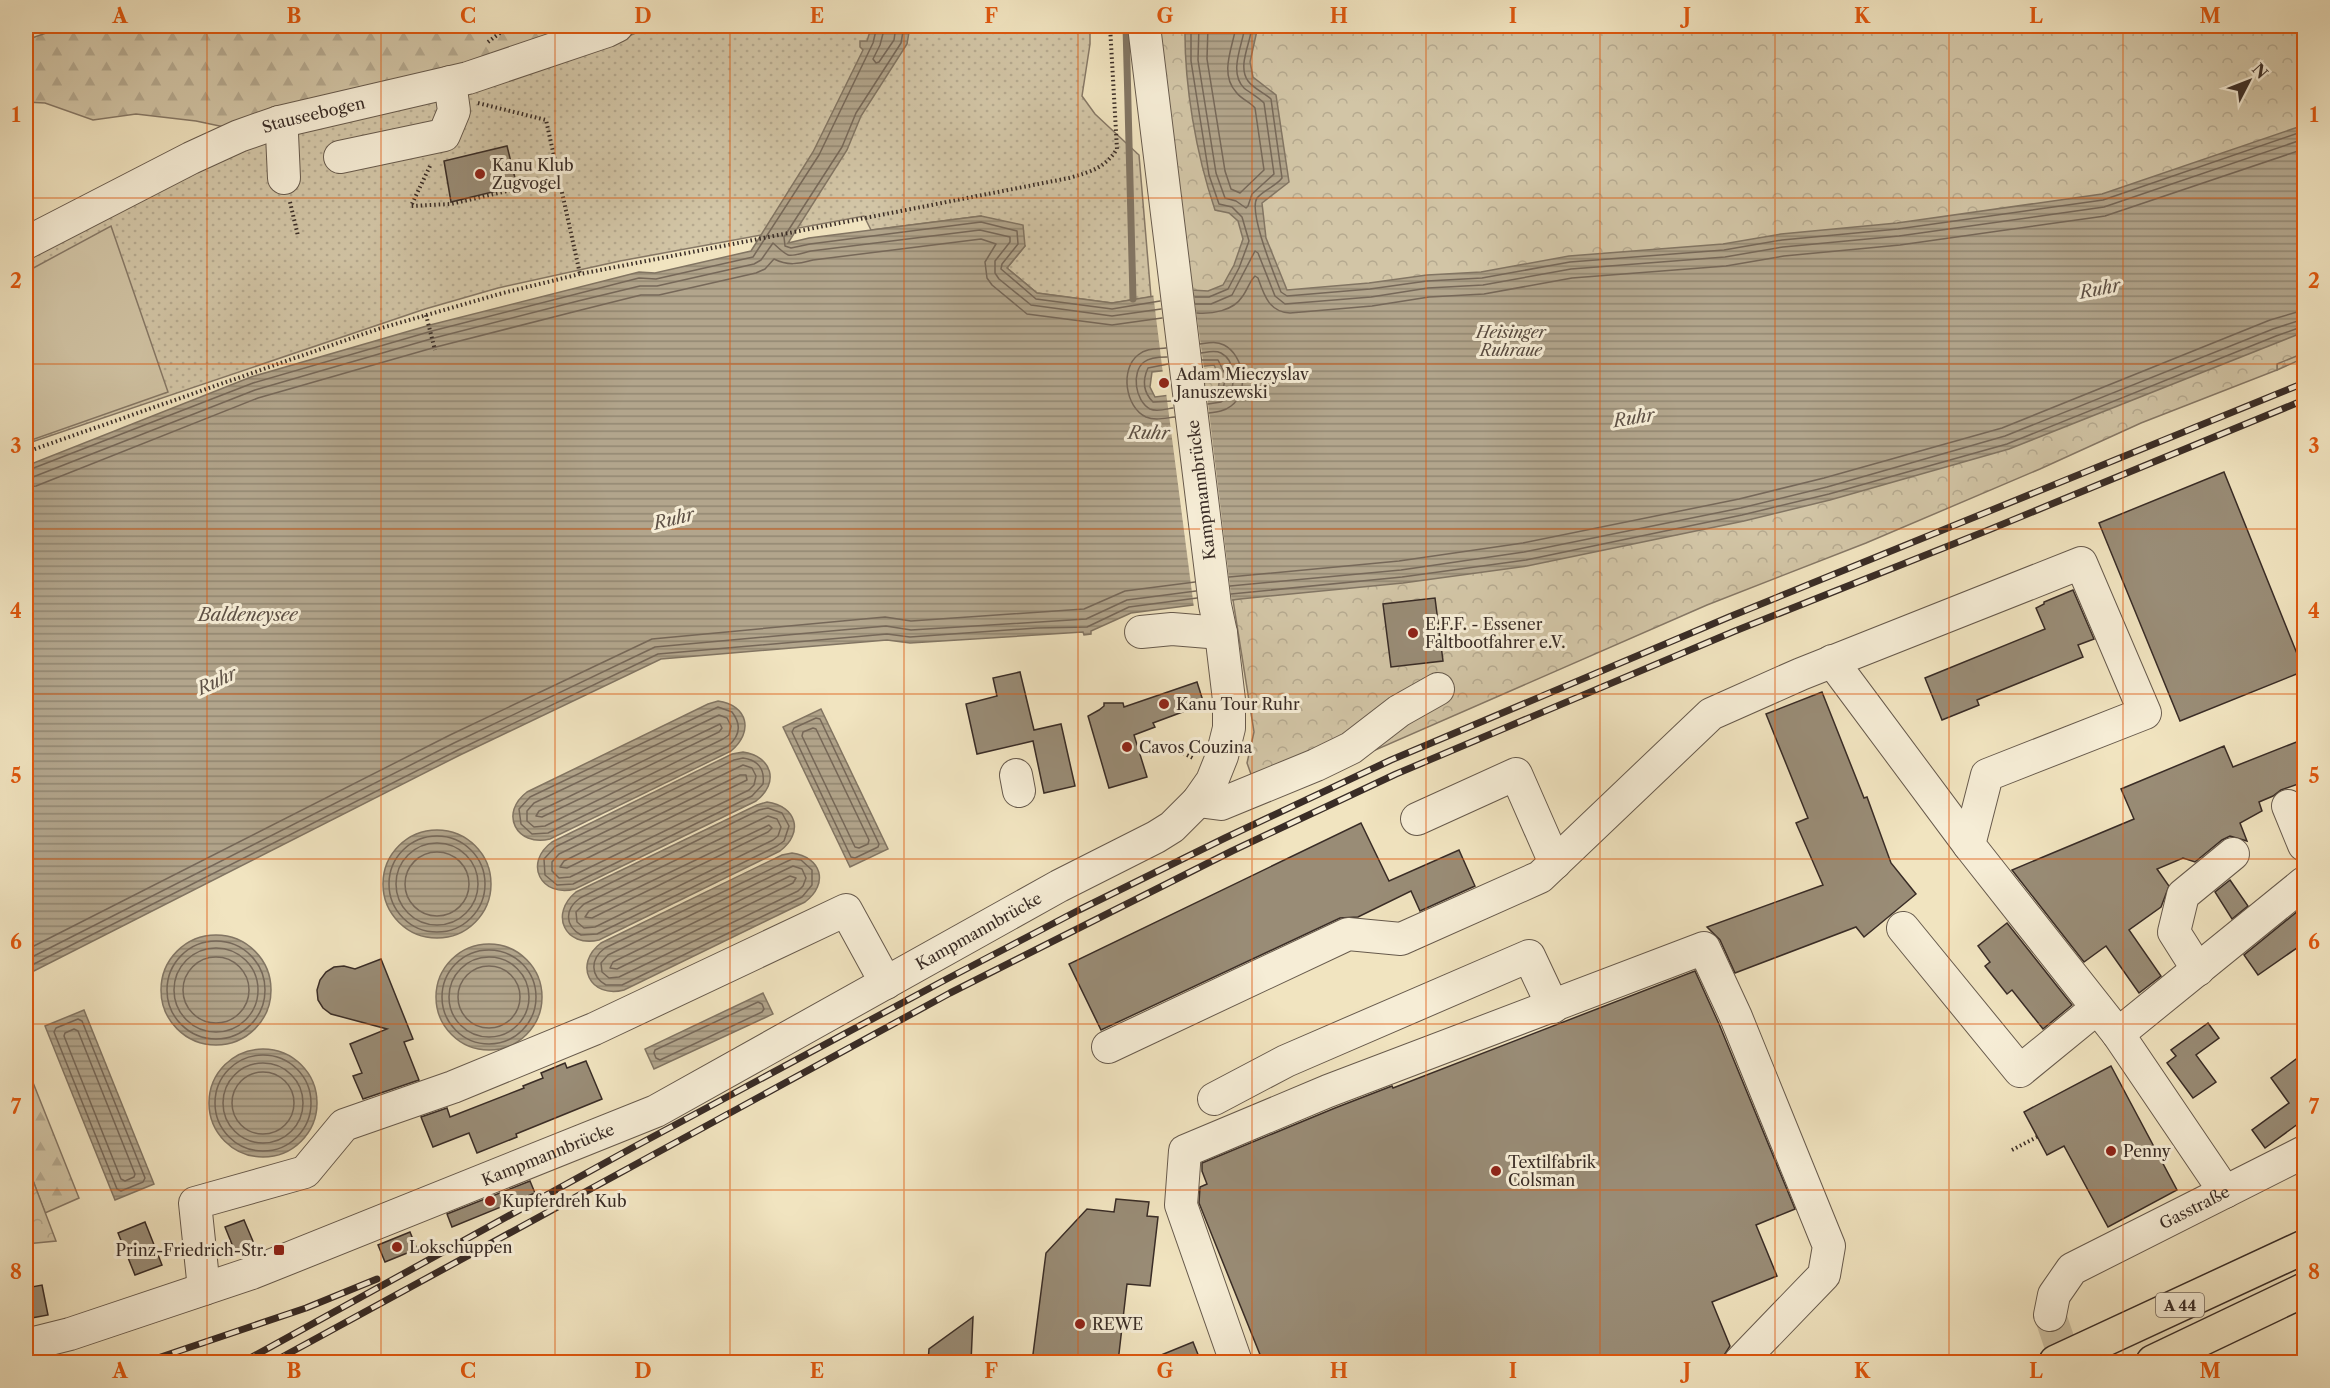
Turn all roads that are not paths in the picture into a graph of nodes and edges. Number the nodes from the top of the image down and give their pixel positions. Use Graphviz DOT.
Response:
graph roads {
  1 [pos="617,26"];
  2 [pos="1144,30"];
  3 [pos="459,80"];
  4 [pos="279,122"];
  5 [pos="340,157"];
  6 [pos="284,178"];
  7 [pos="26,243"];
  8 [pos="1218,619"];
  9 [pos="1141,632"];
  10 [pos="1832,661"];
  11 [pos="1437,689"];
  12 [pos="1198,801"];
  13 [pos="2288,806"];
  14 [pos="1417,819"];
  15 [pos="1969,845"];
  16 [pos="2304,845"];
  17 [pos="2233,854"];
  18 [pos="1555,862"];
  19 [pos="2304,883"];
  20 [pos="1903,928"];
  21 [pos="2198,970"];
  22 [pos="886,983"];
  23 [pos="1553,1007"];
  24 [pos="2097,1008"];
  25 [pos="2118,1034"];
  26 [pos="1108,1047"];
  27 [pos="1214,1099"];
  28 [pos="2304,1152"];
  29 [pos="2225,1192"];
  30 [pos="2304,1247"];
  31 [pos="204,1288"];
  32 [pos="2304,1290"];
  33 [pos="2050,1315"];
  34 [pos="26,1345"];
  35 [pos="1236,1362"];
  36 [pos="1740,1362"];
  37 [pos="2056,1362"];
  38 [pos="2153,1362"];
  1 -- 3 [label="street, Stauseebogen"];
  2 -- 8 [label="street, Kampmannbrücke"];
  3 -- 4 [label="street, Stauseebogen"];
  3 -- 5 [label="street"];
  4 -- 6 [label="street"];
  4 -- 7 [label="street, Stauseebogen"];
  8 -- 9 [label="street"];
  8 -- 12 [label="street, Kampmannbrücke"];
  10 -- 15 [label="street, Gasstraße"];
  10 -- 15 [label="street"];
  10 -- 18 [label="street"];
  11 -- 12 [label="street"];
  12 -- 22 [label="street, Kampmannbrücke"];
  13 -- 16 [label="street"];
  14 -- 18 [label="street"];
  15 -- 24 [label="street, Gasstraße"];
  17 -- 21 [label="street"];
  18 -- 26 [label="street"];
  19 -- 21 [label="street"];
  20 -- 24 [label="street"];
  21 -- 25 [label="street"];
  22 -- 31 [label="street, Kampmannbrücke"];
  22 -- 31 [label="street"];
  23 -- 27 [label="street"];
  23 -- 35 [label="street"];
  23 -- 36 [label="street"];
  24 -- 25 [label="street, Gasstraße"];
  25 -- 29 [label="street, Gasstraße"];
  28 -- 29 [label="street"];
  29 -- 33 [label="street, Gasstraße"];
  30 -- 37 [label="highway, A 44"];
  31 -- 34 [label="street, Kampmannbrücke"];
  32 -- 38 [label="highway, A 44"];
}
